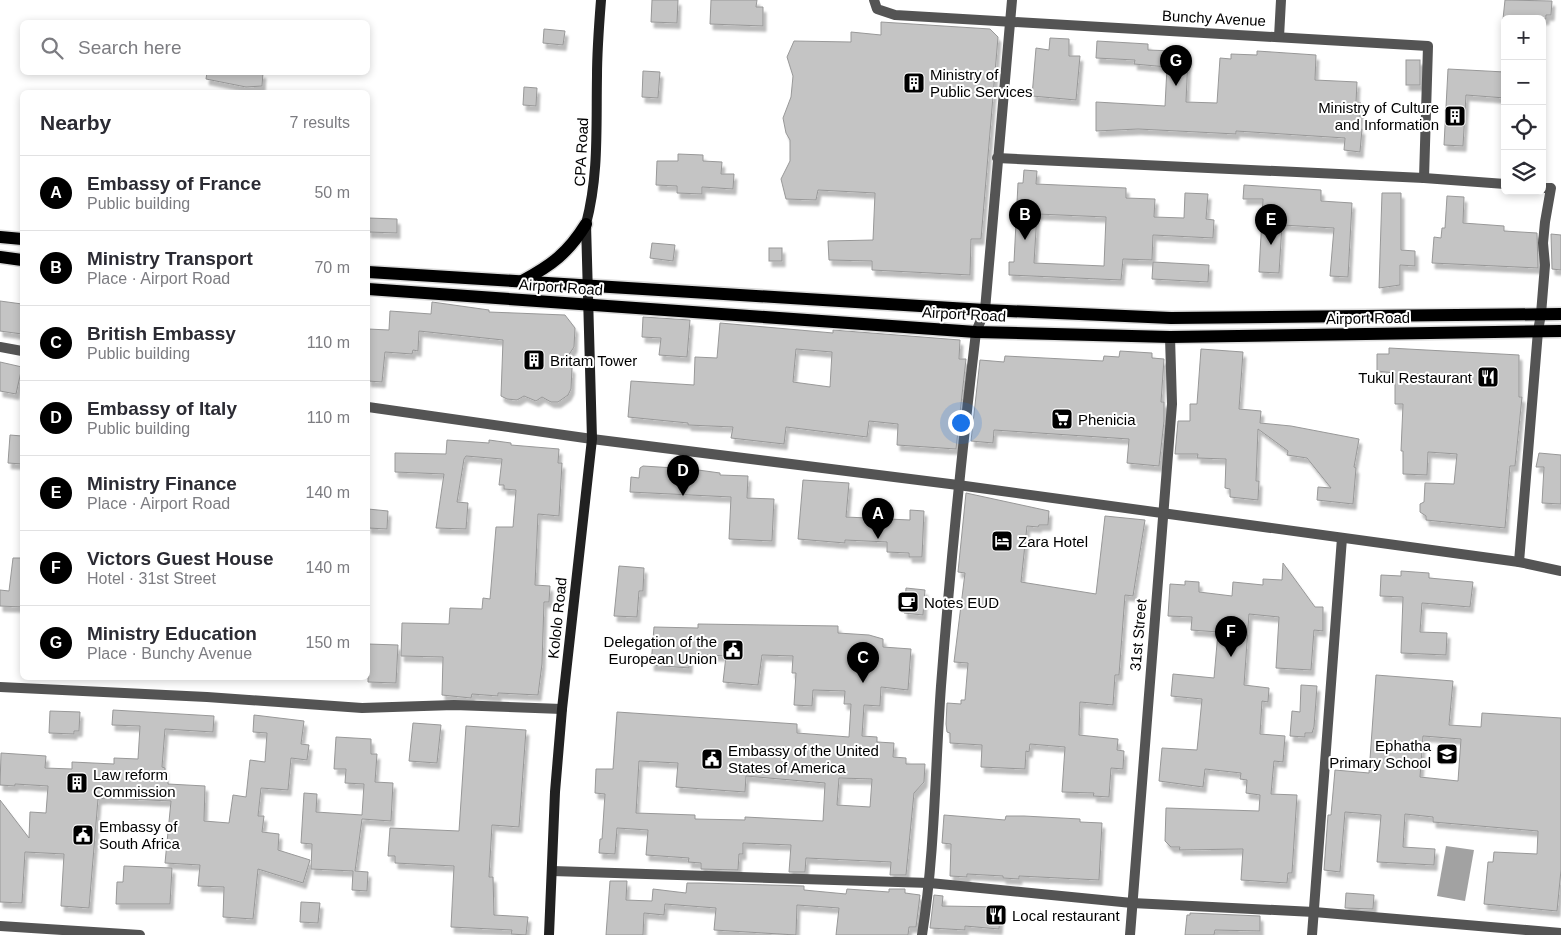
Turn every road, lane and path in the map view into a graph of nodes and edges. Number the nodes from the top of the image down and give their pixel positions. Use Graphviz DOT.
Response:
graph roads {
  1 [pos="601,0"];
  2 [pos="874,0"];
  3 [pos="1012,0"];
  4 [pos="1281,0"];
  5 [pos="1011,22"];
  6 [pos="1279,37"];
  7 [pos="997,158"];
  8 [pos="1424,178"];
  9 [pos="1501,184"];
  10 [pos="1546,188"];
  11 [pos="586,224"];
  12 [pos="0,237"];
  13 [pos="20,239"];
  14 [pos="0,258"];
  15 [pos="20,260"];
  16 [pos="370,272"];
  17 [pos="521,281"];
  18 [pos="588,285"];
  19 [pos="370,289"];
  20 [pos="588,305"];
  21 [pos="985,310"];
  22 [pos="1541,314"];
  23 [pos="1561,314"];
  24 [pos="1538,331"];
  25 [pos="1561,331"];
  26 [pos="976,332"];
  27 [pos="1170,337"];
  28 [pos="0,347"];
  29 [pos="20,351"];
  30 [pos="370,407"];
  31 [pos="592,439"];
  32 [pos="958,485"];
  33 [pos="1163,514"];
  34 [pos="1342,538"];
  35 [pos="1519,562"];
  36 [pos="1561,571"];
  37 [pos="0,687"];
  38 [pos="562,709"];
  39 [pos="552,871"];
  40 [pos="930,883"];
  41 [pos="1132,903"];
  42 [pos="1314,912"];
  43 [pos="0,926"];
  44 [pos="1491,932"];
  45 [pos="1561,933"];
  46 [pos="140,935"];
  47 [pos="549,935"];
  48 [pos="922,935"];
  49 [pos="1130,935"];
  50 [pos="1312,935"];
  1 -- 11 [label="street, CPA Road"];
  2 -- 5 [label="street, Bunchy Avenue"];
  3 -- 5 [label="street"];
  4 -- 6 [label="street"];
  5 -- 6 [label="street, Bunchy Avenue"];
  5 -- 7 [label="street"];
  6 -- 8 [label="street, Bunchy Avenue"];
  7 -- 8 [label="street"];
  7 -- 21 [label="street"];
  8 -- 9 [label="street"];
  10 -- 22 [label="street"];
  11 -- 17 [label="main road"];
  11 -- 18 [label="street, CPA Road"];
  12 -- 13 [label="main road"];
  14 -- 15 [label="main road"];
  16 -- 17 [label="main road, Airport Road"];
  17 -- 18 [label="main road, Airport Road"];
  18 -- 20 [label="street, CPA Road"];
  18 -- 21 [label="main road, Airport Road"];
  19 -- 20 [label="main road, Airport Road"];
  20 -- 26 [label="main road, Airport Road"];
  20 -- 31 [label="street, Kololo Road"];
  21 -- 22 [label="main road, Airport Road"];
  21 -- 26 [label="street"];
  22 -- 23 [label="main road, Airport Road"];
  22 -- 24 [label="street"];
  24 -- 25 [label="main road, Airport Road"];
  24 -- 27 [label="main road, Airport Road"];
  24 -- 35 [label="street"];
  26 -- 27 [label="main road, Airport Road"];
  26 -- 32 [label="street"];
  27 -- 33 [label="street, 31st Street"];
  28 -- 29 [label="street"];
  30 -- 31 [label="street"];
  31 -- 32 [label="street"];
  31 -- 38 [label="street, Kololo Road"];
  32 -- 33 [label="street"];
  32 -- 40 [label="street"];
  33 -- 34 [label="street"];
  33 -- 41 [label="street, 31st Street"];
  34 -- 35 [label="street"];
  34 -- 42 [label="street"];
  35 -- 36 [label="street"];
  37 -- 38 [label="street"];
  38 -- 39 [label="street, Kololo Road"];
  39 -- 40 [label="street"];
  39 -- 47 [label="street, Kololo Road"];
  40 -- 41 [label="street"];
  40 -- 48 [label="street"];
  41 -- 42 [label="street"];
  41 -- 49 [label="street, 31st Street"];
  42 -- 44 [label="street"];
  42 -- 50 [label="street"];
  43 -- 46 [label="street"];
  44 -- 45 [label="street"];
}
